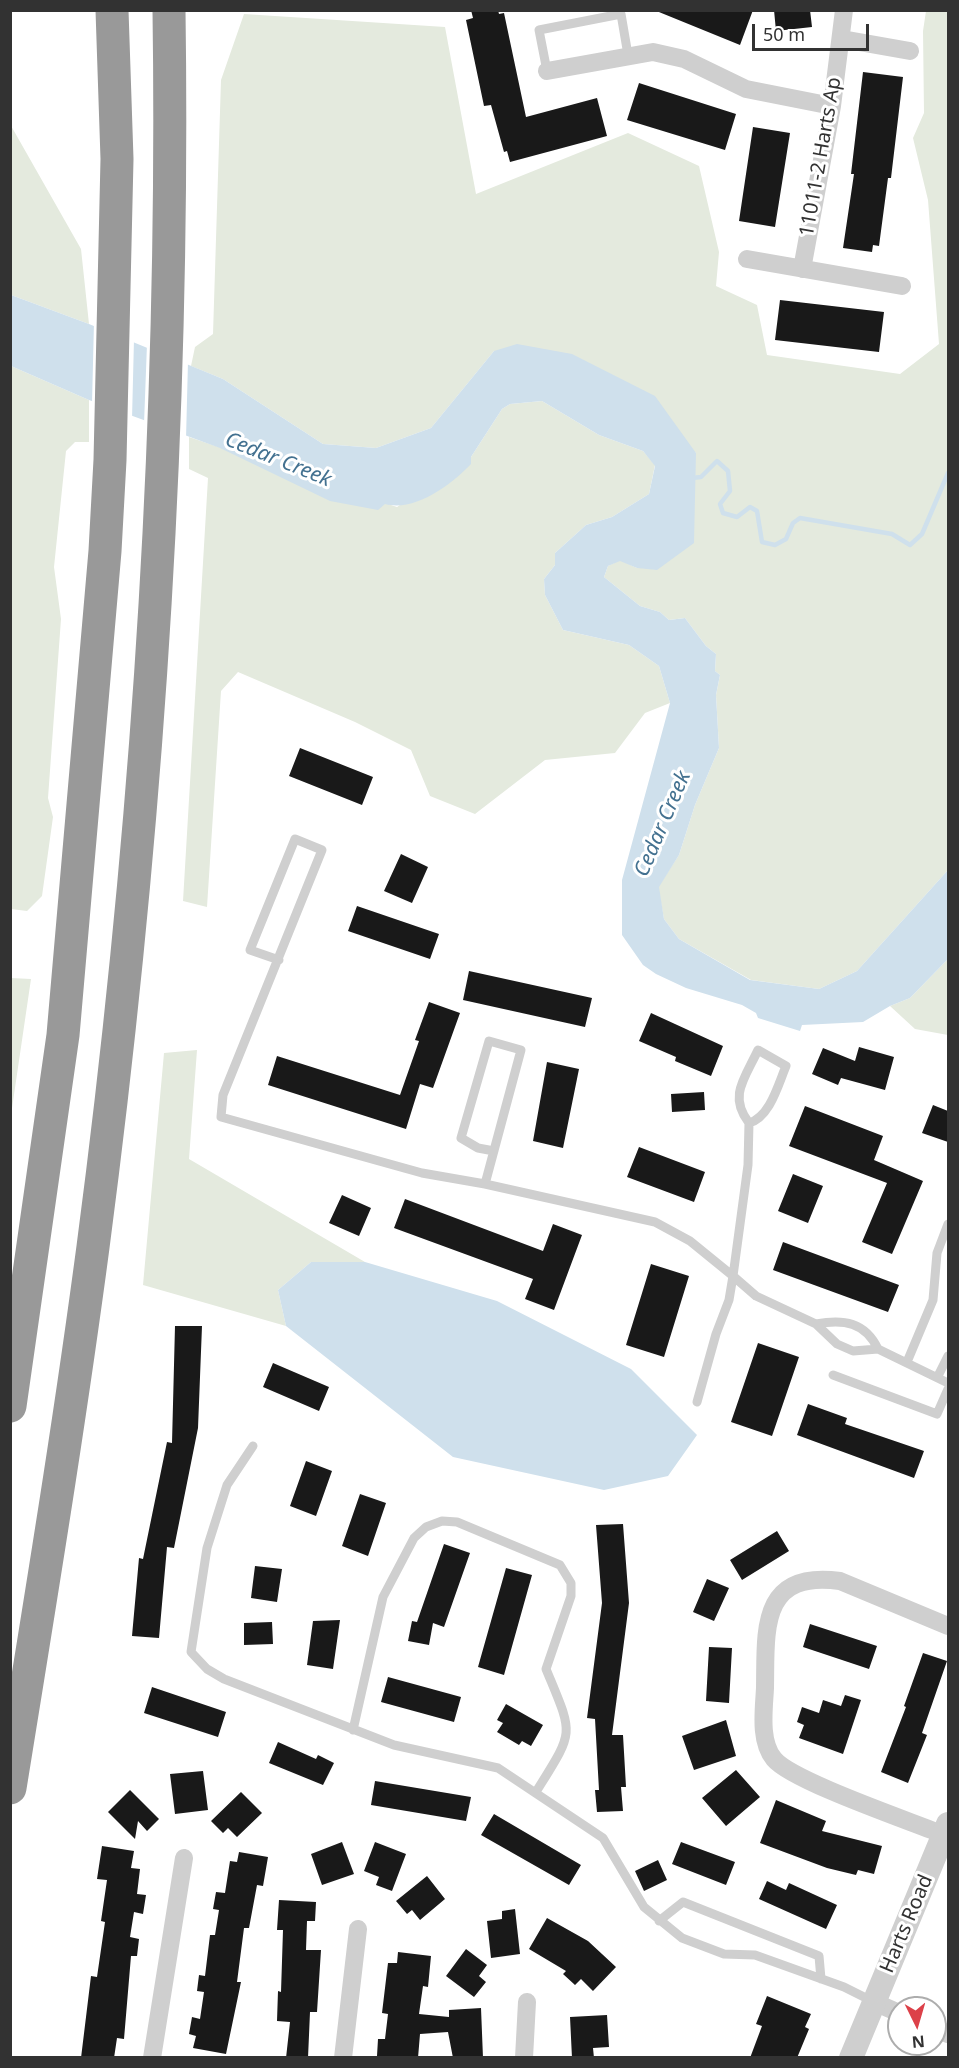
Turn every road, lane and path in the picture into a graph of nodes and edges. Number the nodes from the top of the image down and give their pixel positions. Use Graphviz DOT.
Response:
graph roads {
  1 [pos="112,10"];
  2 [pos="169,10"];
  3 [pos="844,10"];
  4 [pos="842,39"];
  5 [pos="910,51"];
  6 [pos="628,55"];
  7 [pos="547,71"];
  8 [pos="832,106"];
  9 [pos="747,259"];
  10 [pos="802,268"];
  11 [pos="902,286"];
  12 [pos="279,960"];
  13 [pos="749,1123"];
  14 [pos="494,1151"];
  15 [pos="485,1184"];
  16 [pos="948,1224"];
  17 [pos="733,1276"];
  18 [pos="816,1324"];
  19 [pos="878,1349"];
  20 [pos="948,1356"];
  21 [pos="907,1362"];
  22 [pos="833,1375"];
  23 [pos="938,1376"];
  24 [pos="948,1383"];
  25 [pos="948,1389"];
  26 [pos="697,1402"];
  27 [pos="10,1406"];
  28 [pos="253,1446"];
  29 [pos="948,1626"];
  30 [pos="353,1731"];
  31 [pos="10,1788"];
  32 [pos="536,1792"];
  33 [pos="946,1829"];
  34 [pos="184,1858"];
  35 [pos="659,1921"];
  36 [pos="358,1929"];
  37 [pos="821,1979"];
  38 [pos="527,2002"];
  39 [pos="874,2002"];
  40 [pos="887,2008"];
  41 [pos="152,2058"];
  42 [pos="343,2058"];
  43 [pos="524,2058"];
  44 [pos="851,2058"];
  1 -- 27 [label="highway"];
  2 -- 31 [label="highway"];
  3 -- 4 [label="street, 11011-2 Harts Ap"];
  4 -- 5 [label="street"];
  4 -- 8 [label="street, 11011-2 Harts Ap"];
  6 -- 7 [label="street"];
  6 -- 7 [label="lane"];
  6 -- 8 [label="street"];
  8 -- 10 [label="street, 11011-2 Harts Ap"];
  9 -- 10 [label="street"];
  10 -- 11 [label="street"];
  12 -- 12 [label="lane"];
  12 -- 15 [label="lane"];
  13 -- 13 [label="lane"];
  13 -- 17 [label="lane"];
  14 -- 14 [label="lane"];
  14 -- 15 [label="lane"];
  15 -- 17 [label="lane"];
  16 -- 21 [label="lane"];
  17 -- 18 [label="lane"];
  17 -- 26 [label="lane"];
  18 -- 19 [label="lane"];
  18 -- 19 [label="lane"];
  19 -- 21 [label="lane"];
  20 -- 23 [label="lane"];
  21 -- 23 [label="lane"];
  22 -- 25 [label="lane"];
  23 -- 24 [label="lane"];
  28 -- 30 [label="lane"];
  29 -- 33 [label="street"];
  30 -- 32 [label="lane"];
  30 -- 32 [label="lane"];
  32 -- 35 [label="lane"];
  33 -- 39 [label="street, Harts Road"];
  34 -- 41 [label="street"];
  35 -- 37 [label="lane"];
  35 -- 37 [label="lane"];
  36 -- 42 [label="street"];
  37 -- 39 [label="lane"];
  38 -- 43 [label="street"];
  39 -- 40 [label="street"];
  39 -- 44 [label="street, Harts Road"];
}
